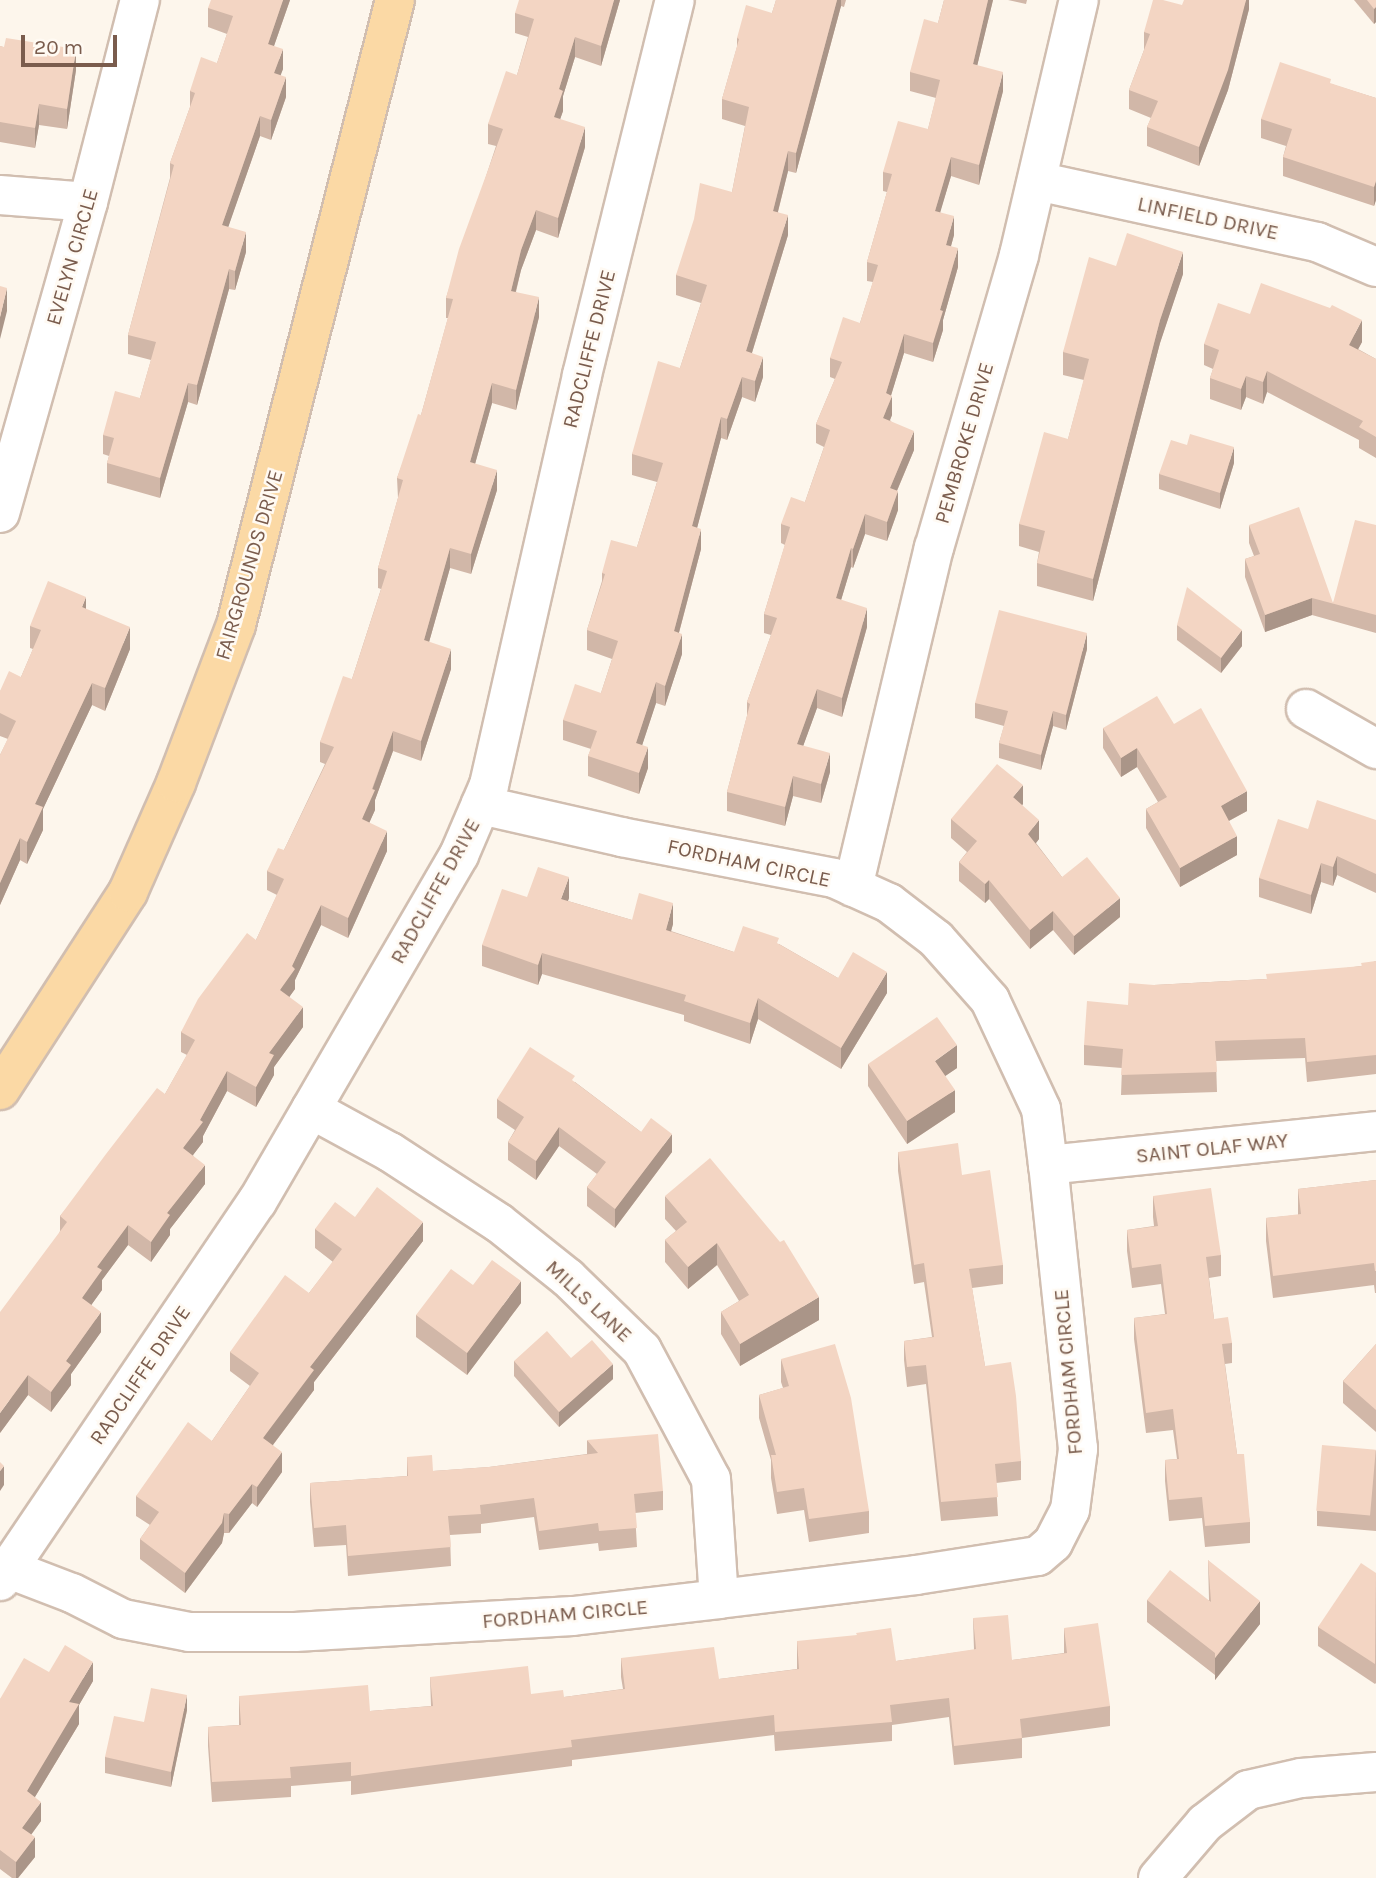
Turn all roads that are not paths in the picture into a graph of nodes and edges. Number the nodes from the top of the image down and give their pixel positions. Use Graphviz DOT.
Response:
graph roads {
  1 [pos="140,0"];
  2 [pos="396,0"];
  3 [pos="675,0"];
  4 [pos="1079,0"];
  5 [pos="1037,181"];
  6 [pos="0,195"];
  7 [pos="88,202"];
  8 [pos="1376,267"];
  9 [pos="0,513"];
  10 [pos="1306,709"];
  11 [pos="1376,749"];
  12 [pos="481,805"];
  13 [pos="852,887"];
  14 [pos="0,1090"];
  15 [pos="311,1109"];
  16 [pos="1376,1131"];
  17 [pos="1048,1165"];
  18 [pos="5,1575"];
  19 [pos="719,1599"];
  20 [pos="1376,1772"];
  21 [pos="1158,1878"];
  1 -- 7 [label="street, EVELYN CIRCLE"];
  2 -- 14 [label="main road, FAIRGROUNDS DRIVE"];
  3 -- 12 [label="street, RADCLIFFE DRIVE"];
  4 -- 5 [label="street, PEMBROKE DRIVE"];
  5 -- 8 [label="street, LINFIELD DRIVE"];
  5 -- 13 [label="street, PEMBROKE DRIVE"];
  6 -- 7 [label="street"];
  7 -- 9 [label="street, EVELYN CIRCLE"];
  10 -- 11 [label="street"];
  12 -- 13 [label="street, FORDHAM CIRCLE"];
  12 -- 15 [label="street, RADCLIFFE DRIVE"];
  13 -- 17 [label="street, FORDHAM CIRCLE"];
  15 -- 18 [label="street, RADCLIFFE DRIVE"];
  15 -- 19 [label="street, MILLS LANE"];
  16 -- 17 [label="street, SAINT OLAF WAY"];
  17 -- 19 [label="street, FORDHAM CIRCLE"];
  18 -- 19 [label="street, FORDHAM CIRCLE"];
  20 -- 21 [label="street"];
}
